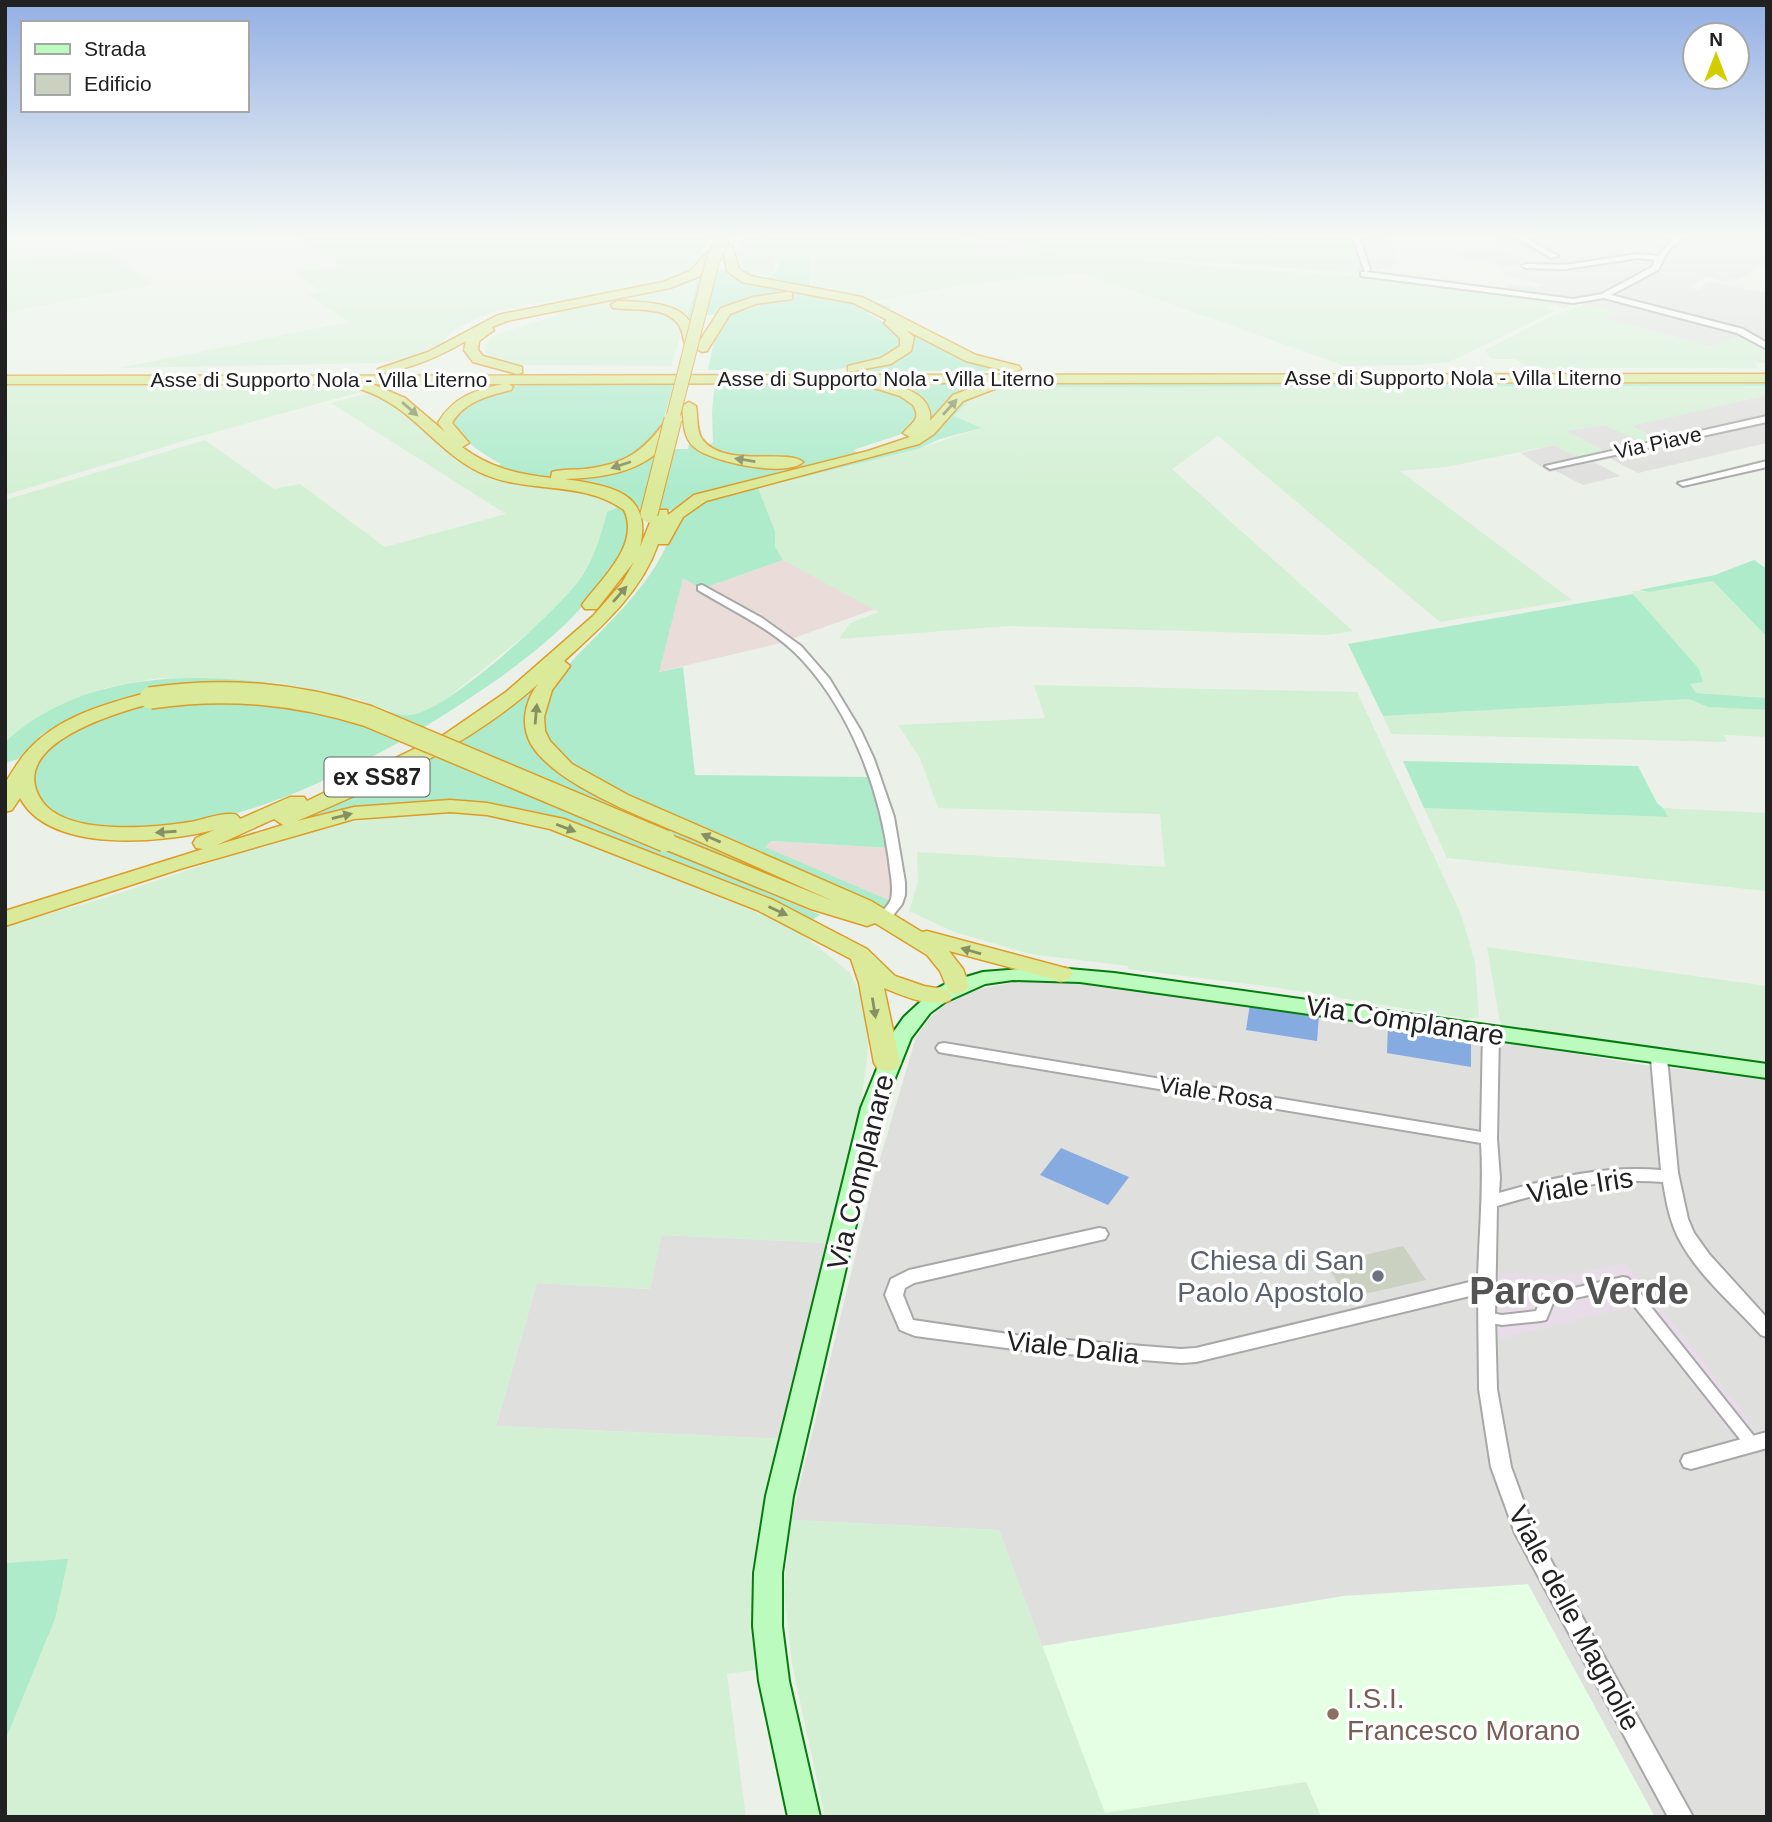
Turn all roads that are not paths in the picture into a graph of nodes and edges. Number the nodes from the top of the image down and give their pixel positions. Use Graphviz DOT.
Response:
graph roads {
  1 [pos="507,320"];
  2 [pos="517,320"];
  3 [pos="682,320"];
  4 [pos="701,320"];
  5 [pos="718,320"];
  6 [pos="888,320"];
  7 [pos="894,320"];
  8 [pos="1697,320"];
  9 [pos="1740,331"];
  10 [pos="1767,334"];
  11 [pos="696,346"];
  12 [pos="1767,347"];
  13 [pos="258,374"];
  14 [pos="594,374"];
  15 [pos="764,374"];
  16 [pos="1143,374"];
  17 [pos="1767,376"];
  18 [pos="5,377"];
  19 [pos="300,378"];
  20 [pos="781,378"];
  21 [pos="555,379"];
  22 [pos="1069,379"];
  23 [pos="689,406"];
  24 [pos="1767,419"];
  25 [pos="671,422"];
  26 [pos="456,443"];
  27 [pos="867,452"];
  28 [pos="1767,464"];
  29 [pos="1550,467"];
  30 [pos="1683,483"];
  31 [pos="655,513"];
  32 [pos="637,557"];
  33 [pos="702,588"];
  34 [pos="599,620"];
  35 [pos="25,768"];
  36 [pos="303,798"];
  37 [pos="5,806"];
  38 [pos="182,863"];
  39 [pos="819,904"];
  40 [pos="5,908"];
  41 [pos="5,919"];
  42 [pos="893,925"];
  43 [pos="859,954"];
  44 [pos="1061,974"];
  45 [pos="949,991"];
  46 [pos="1491,1034"];
  47 [pos="944,1048"];
  48 [pos="1659,1058"];
  49 [pos="887,1063"];
  50 [pos="1767,1070"];
  51 [pos="1489,1139"];
  52 [pos="1672,1177"];
  53 [pos="1489,1202"];
  54 [pos="1099,1234"];
  55 [pos="1486,1285"];
  56 [pos="1486,1317"];
  57 [pos="1764,1324"];
  58 [pos="1759,1442"];
  59 [pos="1691,1461"];
  60 [pos="804,1817"];
  61 [pos="1681,1817"];
  1 -- 13 [label="highway"];
  2 -- 14 [label="highway"];
  3 -- 11 [label="highway"];
  4 -- 11 [label="highway, ex SS87, bridge"];
  5 -- 11 [label="highway"];
  6 -- 15 [label="highway"];
  7 -- 16 [label="highway"];
  8 -- 9 [label="street"];
  9 -- 10 [label="street"];
  9 -- 12 [label="street"];
  11 -- 23 [label="highway, ex SS87"];
  11 -- 25 [label="highway, ex SS87, bridge"];
  13 -- 14 [label="highway, Asse di Supporto Nola - Villa Literno"];
  13 -- 18 [label="highway, Asse di Supporto Nola - Villa Literno"];
  14 -- 15 [label="highway, Asse di Supporto Nola - Villa Literno"];
  15 -- 16 [label="highway, Asse di Supporto Nola - Villa Literno"];
  16 -- 17 [label="highway, Asse di Supporto Nola - Villa Literno"];
  17 -- 22 [label="highway, Asse di Supporto Nola - Villa Literno"];
  18 -- 19 [label="highway, Asse di Supporto Nola - Villa Literno"];
  19 -- 21 [label="highway, Asse di Supporto Nola - Villa Literno"];
  19 -- 26 [label="highway, one-way"];
  20 -- 21 [label="highway, Asse di Supporto Nola - Villa Literno"];
  20 -- 22 [label="highway, Asse di Supporto Nola - Villa Literno"];
  20 -- 27 [label="highway"];
  21 -- 26 [label="highway"];
  27 -- 22 [label="highway, one-way"];
  27 -- 23 [label="highway, one-way"];
  23 -- 31 [label="highway, ex SS87"];
  24 -- 29 [label="street, Via Piave"];
  25 -- 26 [label="highway, one-way"];
  25 -- 31 [label="highway, ex SS87, bridge"];
  26 -- 31 [label="highway"];
  27 -- 31 [label="highway"];
  28 -- 30 [label="street"];
  31 -- 32 [label="highway, ex SS87"];
  34 -- 32 [label="highway, ex SS87, one-way"];
  32 -- 36 [label="highway, ex SS87"];
  33 -- 42 [label="street"];
  34 -- 38 [label="highway, ex SS87"];
  42 -- 34 [label="highway, one-way"];
  36 -- 35 [label="highway, one-way"];
  35 -- 37 [label="highway"];
  35 -- 39 [label="highway, bridge"];
  36 -- 40 [label="highway, ex SS87"];
  38 -- 41 [label="highway, ex SS87"];
  38 -- 43 [label="highway, one-way"];
  39 -- 42 [label="highway"];
  39 -- 43 [label="highway"];
  42 -- 43 [label="highway"];
  44 -- 42 [label="highway, one-way"];
  42 -- 45 [label="highway"];
  43 -- 45 [label="highway"];
  43 -- 49 [label="highway, one-way"];
  44 -- 45 [label="main road, Via Complanare"];
  44 -- 46 [label="main road, Via Complanare"];
  45 -- 49 [label="main road, Via Complanare"];
  46 -- 48 [label="main road, Via Complanare"];
  46 -- 51 [label="street, Viale delle Magnolie"];
  47 -- 51 [label="street, Viale Rosa"];
  48 -- 50 [label="main road, Via Complanare"];
  48 -- 52 [label="street"];
  49 -- 60 [label="main road, Via Complanare"];
  51 -- 53 [label="street, Viale delle Magnolie"];
  52 -- 53 [label="street, Viale Iris"];
  52 -- 57 [label="street"];
  53 -- 55 [label="street, Viale delle Magnolie"];
  54 -- 55 [label="street, Viale Dalia"];
  55 -- 56 [label="street, Viale delle Magnolie"];
  56 -- 58 [label="street"];
  56 -- 61 [label="street, Viale delle Magnolie"];
  58 -- 59 [label="street"];
}
